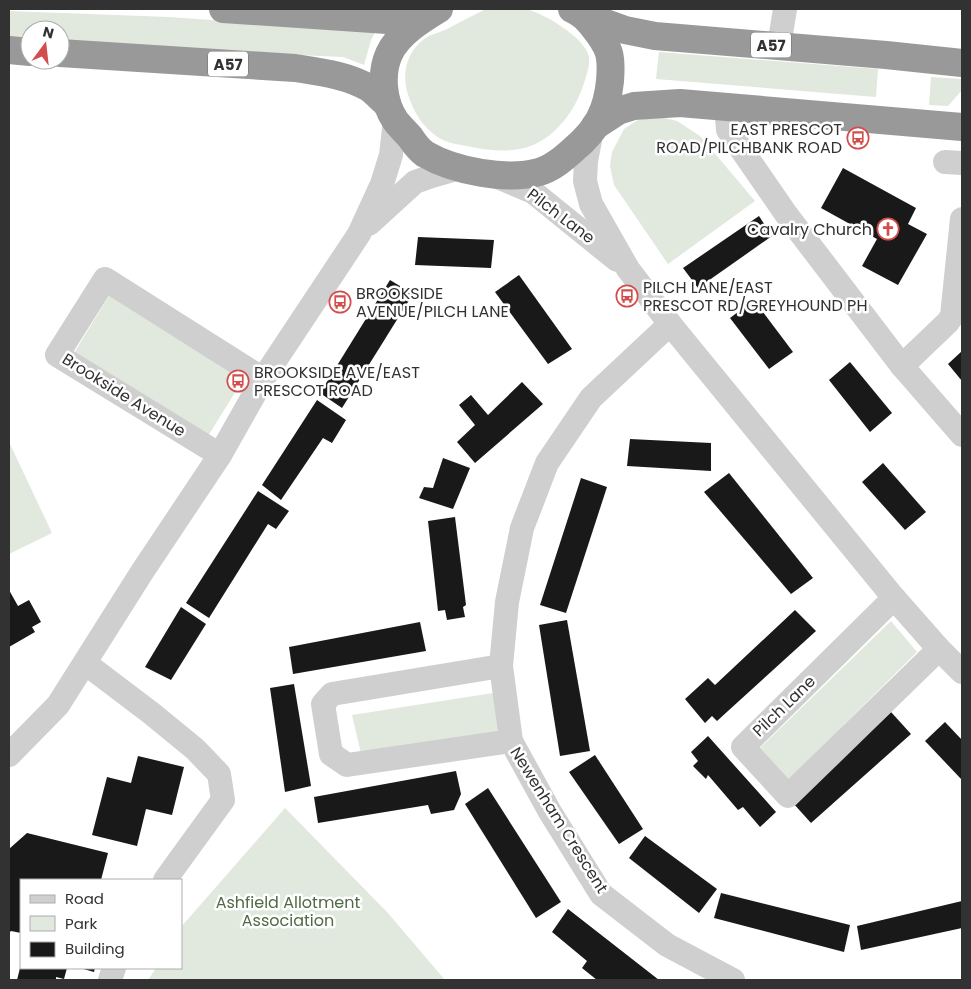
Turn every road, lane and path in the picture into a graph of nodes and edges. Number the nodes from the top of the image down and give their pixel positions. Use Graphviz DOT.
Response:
graph roads {
  1 [pos="223,9"];
  2 [pos="438,9"];
  3 [pos="785,9"];
  4 [pos="578,12"];
  5 [pos="779,46"];
  6 [pos="70,54"];
  7 [pos="962,63"];
  8 [pos="726,106"];
  9 [pos="391,112"];
  10 [pos="962,126"];
  11 [pos="594,128"];
  12 [pos="460,168"];
  13 [pos="488,173"];
  14 [pos="962,219"];
  15 [pos="359,234"];
  16 [pos="628,269"];
  17 [pos="670,324"];
  18 [pos="902,366"];
  19 [pos="263,379"];
  20 [pos="962,435"];
  21 [pos="220,455"];
  22 [pos="894,598"];
  23 [pos="939,649"];
  24 [pos="85,663"];
  25 [pos="501,666"];
  26 [pos="962,672"];
  27 [pos="511,742"];
  28 [pos="9,755"];
  29 [pos="166,879"];
  30 [pos="733,980"];
  1 -- 2 [label="highway"];
  2 -- 9 [label="highway"];
  3 -- 5 [label="street"];
  4 -- 5 [label="highway, A57"];
  4 -- 11 [label="highway, A57"];
  5 -- 7 [label="highway, A57"];
  6 -- 9 [label="highway, A57"];
  8 -- 10 [label="highway, A57"];
  8 -- 11 [label="highway, A57"];
  8 -- 18 [label="street"];
  9 -- 12 [label="highway, A57"];
  9 -- 15 [label="street"];
  11 -- 13 [label="highway, A57"];
  11 -- 16 [label="street, Pilch Lane"];
  12 -- 13 [label="highway, A57"];
  12 -- 15 [label="street"];
  13 -- 16 [label="street, Pilch Lane"];
  14 -- 18 [label="street"];
  15 -- 19 [label="street"];
  16 -- 17 [label="street, Pilch Lane"];
  17 -- 22 [label="street, Pilch Lane"];
  17 -- 25 [label="street, Newenham Crescent"];
  18 -- 20 [label="street"];
  19 -- 21 [label="street"];
  19 -- 21 [label="street, Brookside Avenue"];
  21 -- 24 [label="street"];
  22 -- 23 [label="street, Pilch Lane"];
  22 -- 23 [label="street, Pilch Lane"];
  23 -- 26 [label="street, Pilch Lane"];
  24 -- 28 [label="street"];
  24 -- 29 [label="street"];
  25 -- 27 [label="street, Newenham Crescent"];
  25 -- 27 [label="street, Newenham Crescent"];
  27 -- 30 [label="street, Newenham Crescent"];
}
